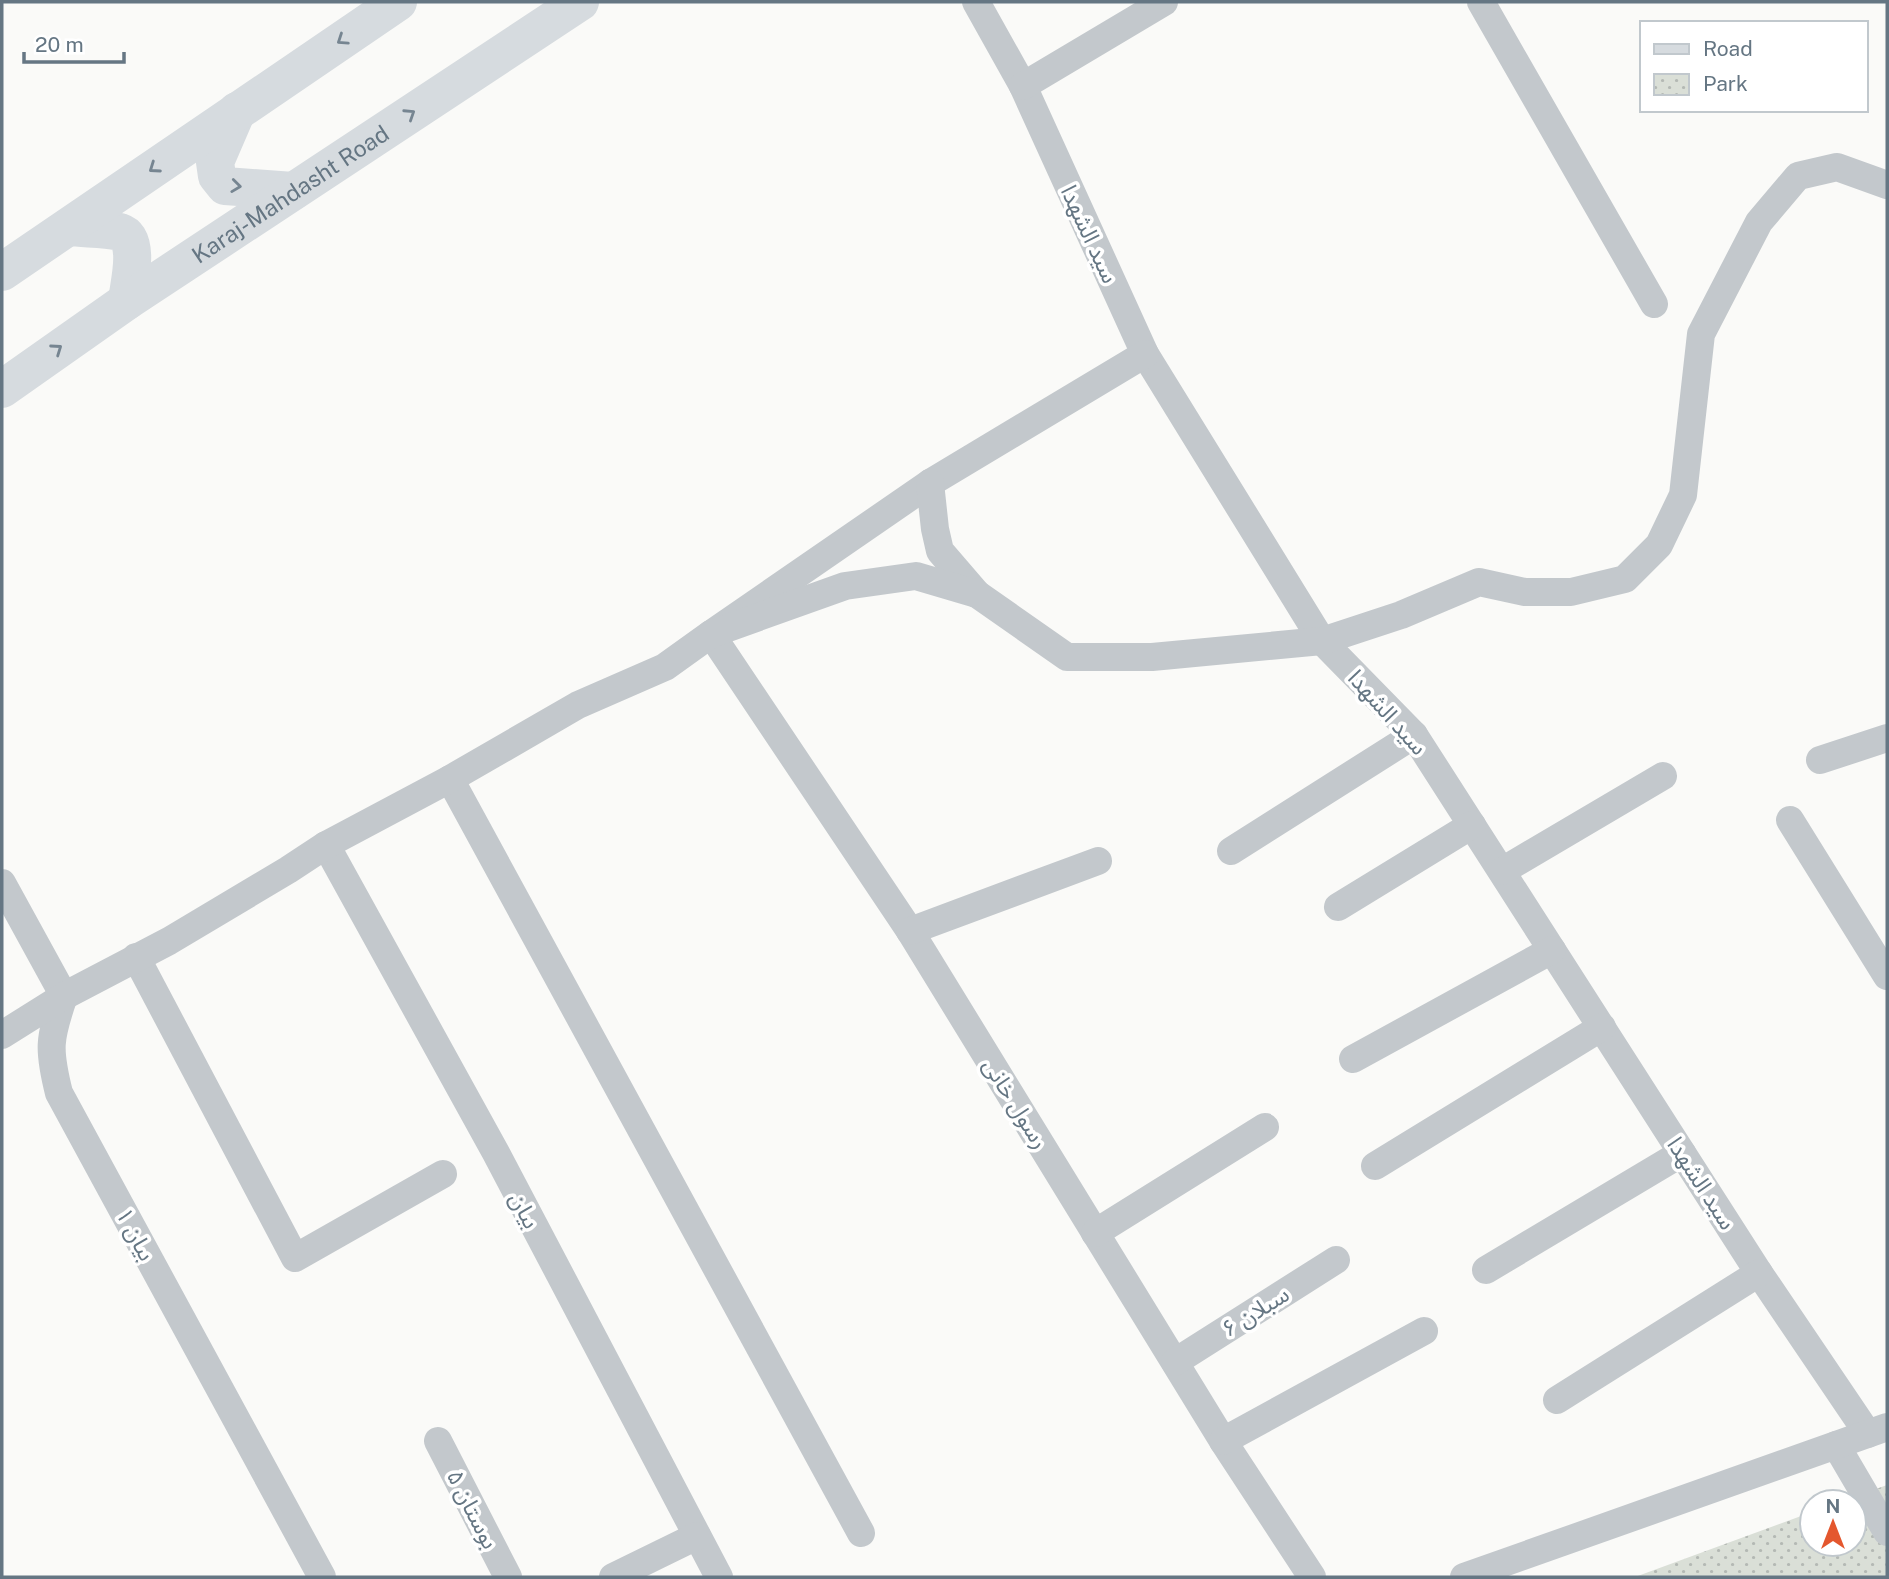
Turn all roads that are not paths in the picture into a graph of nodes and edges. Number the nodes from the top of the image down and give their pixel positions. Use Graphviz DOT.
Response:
graph roads {
  1 [pos="580,2"];
  2 [pos="976,2"];
  3 [pos="1164,2"];
  4 [pos="1481,2"];
  5 [pos="392,3"];
  6 [pos="1023,86"];
  7 [pos="237,111"];
  8 [pos="1887,185"];
  9 [pos="293,191"];
  10 [pos="69,228"];
  11 [pos="2,272"];
  12 [pos="127,300"];
  13 [pos="1654,304"];
  14 [pos="1145,354"];
  15 [pos="2,389"];
  16 [pos="930,483"];
  17 [pos="977,594"];
  18 [pos="711,634"];
  19 [pos="1322,641"];
  20 [pos="1414,735"];
  21 [pos="1887,738"];
  22 [pos="1820,760"];
  23 [pos="1663,776"];
  24 [pos="450,779"];
  25 [pos="1790,820"];
  26 [pos="1472,825"];
  27 [pos="326,845"];
  28 [pos="1231,851"];
  29 [pos="1098,861"];
  30 [pos="1502,871"];
  31 [pos="2,883"];
  32 [pos="1338,906"];
  33 [pos="910,931"];
  34 [pos="1552,950"];
  35 [pos="136,957"];
  36 [pos="1887,976"];
  37 [pos="64,996"];
  38 [pos="1602,1027"];
  39 [pos="2,1035"];
  40 [pos="1353,1059"];
  41 [pos="1265,1127"];
  42 [pos="1682,1153"];
  43 [pos="1375,1166"];
  44 [pos="443,1174"];
  45 [pos="1095,1233"];
  46 [pos="1336,1260"];
  47 [pos="1486,1270"];
  48 [pos="1759,1273"];
  49 [pos="1424,1331"];
  50 [pos="1175,1362"];
  51 [pos="1557,1401"];
  52 [pos="1878,1430"];
  53 [pos="438,1441"];
  54 [pos="1223,1441"];
  55 [pos="1836,1445"];
  56 [pos="1887,1532"];
  57 [pos="861,1533"];
  58 [pos="697,1536"];
  59 [pos="1509,1570"];
  60 [pos="322,1577"];
  61 [pos="508,1577"];
  62 [pos="613,1577"];
  63 [pos="719,1577"];
  64 [pos="1312,1577"];
  65 [pos="1464,1577"];
  9 -- 1 [label="main road, Karaj-Mahdasht Road, one-way"];
  2 -- 6 [label="street, سید الشهدا"];
  3 -- 6 [label="street"];
  4 -- 13 [label="street"];
  5 -- 7 [label="main road, one-way"];
  6 -- 14 [label="street, سید الشهدا"];
  7 -- 9 [label="main road, one-way"];
  7 -- 10 [label="main road, one-way"];
  8 -- 19 [label="street"];
  9 -- 12 [label="main road, Karaj-Mahdasht Road"];
  10 -- 11 [label="main road"];
  10 -- 12 [label="main road"];
  15 -- 12 [label="main road, Karaj-Mahdasht Road, one-way"];
  14 -- 16 [label="street"];
  14 -- 19 [label="street, سید الشهدا"];
  16 -- 17 [label="street"];
  16 -- 18 [label="street"];
  17 -- 18 [label="street"];
  17 -- 19 [label="street"];
  18 -- 24 [label="street"];
  18 -- 33 [label="street, رسول خانی"];
  19 -- 20 [label="street, سید الشهدا"];
  20 -- 26 [label="street, سید الشهدا"];
  20 -- 28 [label="street"];
  21 -- 22 [label="street"];
  23 -- 30 [label="street"];
  24 -- 27 [label="street"];
  24 -- 57 [label="street"];
  25 -- 36 [label="street"];
  26 -- 30 [label="street, سید الشهدا"];
  26 -- 32 [label="street"];
  27 -- 35 [label="street"];
  27 -- 58 [label="street, بیان"];
  29 -- 33 [label="street"];
  30 -- 34 [label="street, سید الشهدا"];
  31 -- 37 [label="street"];
  33 -- 45 [label="street, رسول خانی"];
  34 -- 38 [label="street, سید الشهدا"];
  34 -- 40 [label="street"];
  35 -- 37 [label="street"];
  35 -- 44 [label="street"];
  37 -- 39 [label="street"];
  37 -- 60 [label="street, بیان ۱"];
  38 -- 42 [label="street, سید الشهدا"];
  38 -- 43 [label="street"];
  41 -- 45 [label="street"];
  42 -- 47 [label="street"];
  42 -- 48 [label="street, سید الشهدا"];
  45 -- 50 [label="street, رسول خانی"];
  46 -- 50 [label="street, سبلان ۶"];
  48 -- 51 [label="street"];
  48 -- 52 [label="street, سید الشهدا"];
  49 -- 54 [label="street"];
  50 -- 54 [label="street, رسول خانی"];
  52 -- 55 [label="street"];
  53 -- 61 [label="street, بوستان ۵"];
  54 -- 64 [label="street, رسول خانی"];
  55 -- 56 [label="street"];
  55 -- 59 [label="street"];
  58 -- 62 [label="street"];
  58 -- 63 [label="street, بیان"];
  59 -- 65 [label="street"];
}
